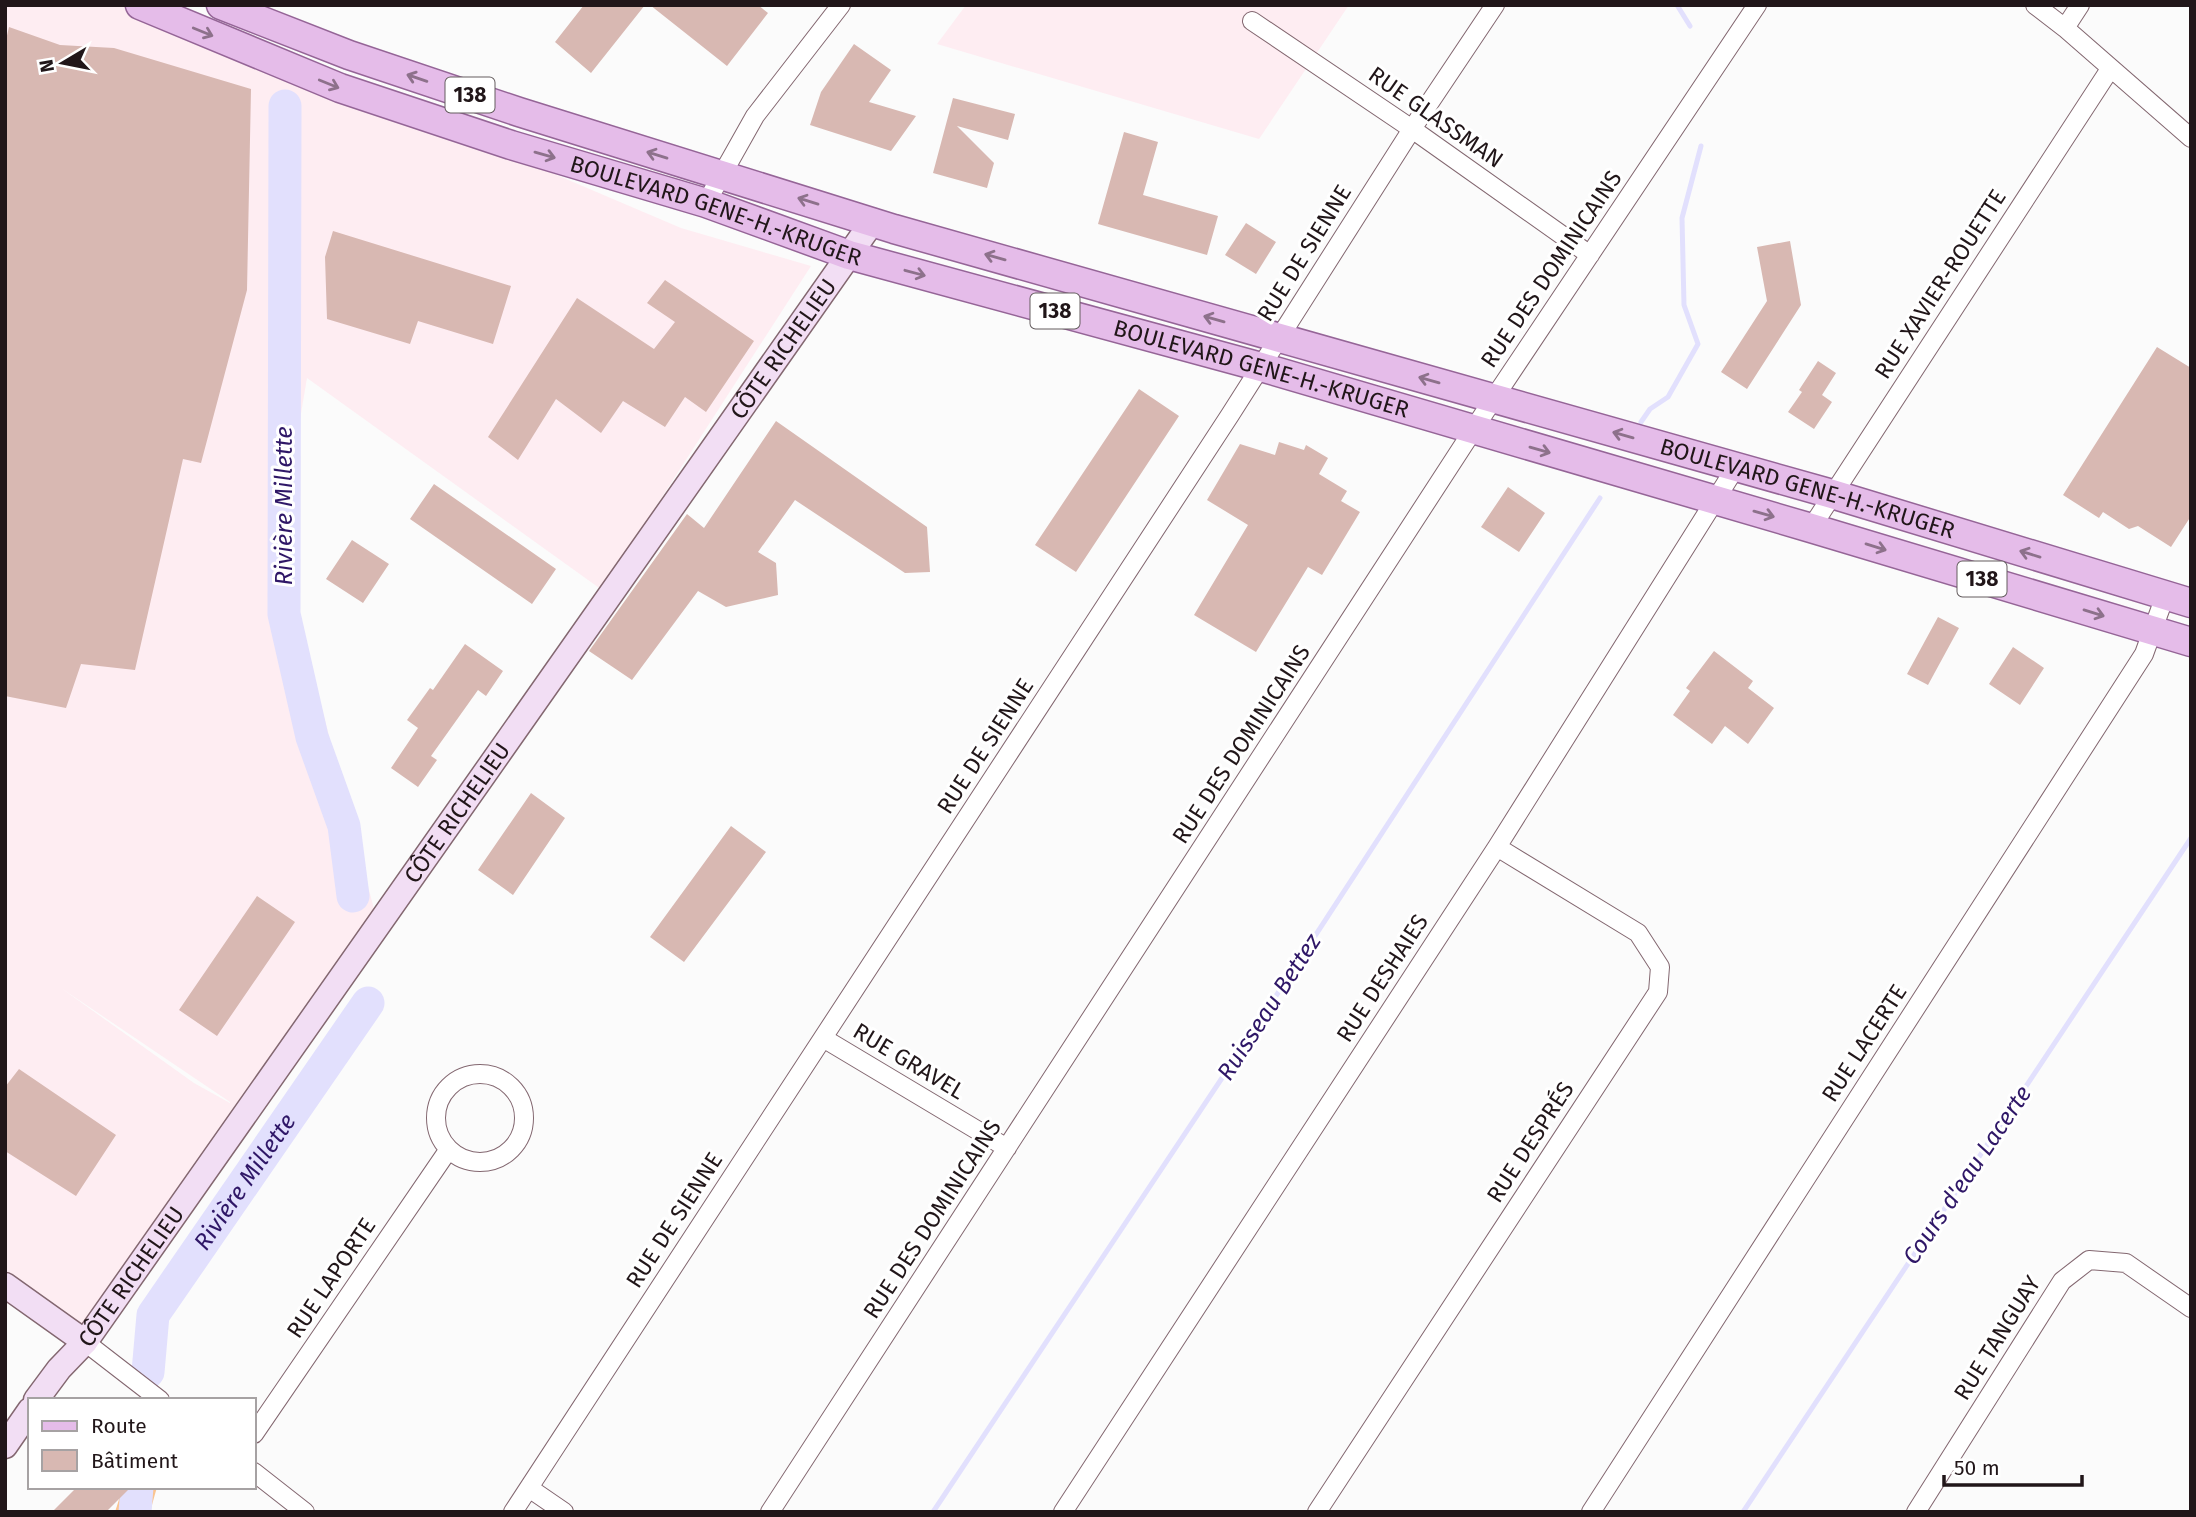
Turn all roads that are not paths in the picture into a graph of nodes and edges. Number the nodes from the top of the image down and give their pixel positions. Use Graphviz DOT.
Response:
graph roads {
  1 [pos="141,5"];
  2 [pos="221,5"];
  3 [pos="841,5"];
  4 [pos="1495,5"];
  5 [pos="1757,5"];
  6 [pos="2035,5"];
  7 [pos="2080,5"];
  8 [pos="1252,21"];
  9 [pos="2065,28"];
  10 [pos="2110,69"];
  11 [pos="2188,127"];
  12 [pos="1412,129"];
  13 [pos="722,175"];
  14 [pos="706,203"];
  15 [pos="873,221"];
  16 [pos="849,255"];
  17 [pos="1590,255"];
  18 [pos="1280,338"];
  19 [pos="1261,367"];
  20 [pos="1494,398"];
  21 [pos="1474,431"];
  22 [pos="1736,467"];
  23 [pos="1832,494"];
  24 [pos="1716,501"];
  25 [pos="1811,527"];
  26 [pos="2178,599"];
  27 [pos="2153,631"];
  28 [pos="2191,642"];
  29 [pos="1497,847"];
  30 [pos="823,1038"];
  31 [pos="1007,1148"];
  32 [pos="449,1149"];
  33 [pos="5,1285"];
  34 [pos="2191,1308"];
  35 [pos="85,1342"];
  36 [pos="37,1398"];
  37 [pos="157,1398"];
  38 [pos="28,1413"];
  39 [pos="256,1431"];
  40 [pos="5,1446"];
  41 [pos="256,1474"];
  42 [pos="529,1488"];
  43 [pos="305,1512"];
  44 [pos="513,1512"];
  45 [pos="564,1512"];
  46 [pos="770,1512"];
  47 [pos="1063,1512"];
  48 [pos="1317,1512"];
  49 [pos="1591,1512"];
  50 [pos="1916,1512"];
  1 -- 14 [label="main road, BOULEVARD GENE-H.-KRUGER / 138, one-way"];
  13 -- 2 [label="main road, BOULEVARD GENE-H.-KRUGER / 138, one-way"];
  3 -- 13 [label="street"];
  4 -- 12 [label="street, RUE DE SIENNE"];
  5 -- 17 [label="street, RUE DES DOMINICAINS"];
  6 -- 9 [label="street"];
  7 -- 9 [label="street"];
  8 -- 12 [label="street, RUE GLASSMAN"];
  9 -- 10 [label="street"];
  10 -- 11 [label="street"];
  10 -- 23 [label="street, RUE XAVIER-ROUETTE"];
  12 -- 17 [label="street, RUE GLASSMAN"];
  12 -- 18 [label="street, RUE DE SIENNE"];
  13 -- 14 [label="street"];
  15 -- 13 [label="main road, BOULEVARD GENE-H.-KRUGER / 138, one-way"];
  14 -- 16 [label="main road, BOULEVARD GENE-H.-KRUGER / 138"];
  15 -- 16 [label="street, CÔTE RICHELIEU"];
  18 -- 15 [label="main road, BOULEVARD GENE-H.-KRUGER / 138, one-way"];
  16 -- 19 [label="main road, BOULEVARD GENE-H.-KRUGER / 138, one-way"];
  16 -- 35 [label="street, CÔTE RICHELIEU"];
  17 -- 20 [label="street, RUE DES DOMINICAINS"];
  18 -- 19 [label="street, RUE DE SIENNE"];
  20 -- 18 [label="main road, BOULEVARD GENE-H.-KRUGER / 138, one-way"];
  19 -- 21 [label="main road, BOULEVARD GENE-H.-KRUGER / 138"];
  19 -- 30 [label="street, RUE DE SIENNE"];
  20 -- 21 [label="street, RUE DES DOMINICAINS"];
  22 -- 20 [label="main road, BOULEVARD GENE-H.-KRUGER / 138, one-way"];
  21 -- 24 [label="main road, BOULEVARD GENE-H.-KRUGER / 138, one-way"];
  21 -- 31 [label="street, RUE DES DOMINICAINS"];
  22 -- 23 [label="main road, BOULEVARD GENE-H.-KRUGER / 138"];
  22 -- 24 [label="street, RUE DESHAIES"];
  23 -- 25 [label="street, RUE XAVIER-ROUETTE"];
  26 -- 23 [label="main road, BOULEVARD GENE-H.-KRUGER / 138, one-way"];
  24 -- 25 [label="main road, BOULEVARD GENE-H.-KRUGER / 138, one-way"];
  24 -- 29 [label="street, RUE DESHAIES"];
  25 -- 27 [label="main road, BOULEVARD GENE-H.-KRUGER / 138, one-way"];
  26 -- 27 [label="street, RUE LACERTE"];
  27 -- 28 [label="main road, BOULEVARD GENE-H.-KRUGER / 138"];
  27 -- 49 [label="street, RUE LACERTE"];
  29 -- 47 [label="street, RUE DESHAIES"];
  29 -- 48 [label="street, RUE DESPRÉS"];
  30 -- 31 [label="street, RUE GRAVEL"];
  30 -- 42 [label="street, RUE DE SIENNE"];
  31 -- 46 [label="street, RUE DES DOMINICAINS"];
  32 -- 32 [label="street"];
  32 -- 39 [label="street, RUE LAPORTE"];
  33 -- 35 [label="street"];
  34 -- 50 [label="street, RUE TANGUAY"];
  35 -- 36 [label="street, CÔTE RICHELIEU"];
  35 -- 37 [label="street"];
  38 -- 40 [label="street"];
  41 -- 43 [label="street"];
  42 -- 44 [label="street, RUE DE SIENNE"];
  42 -- 45 [label="street"];
}
